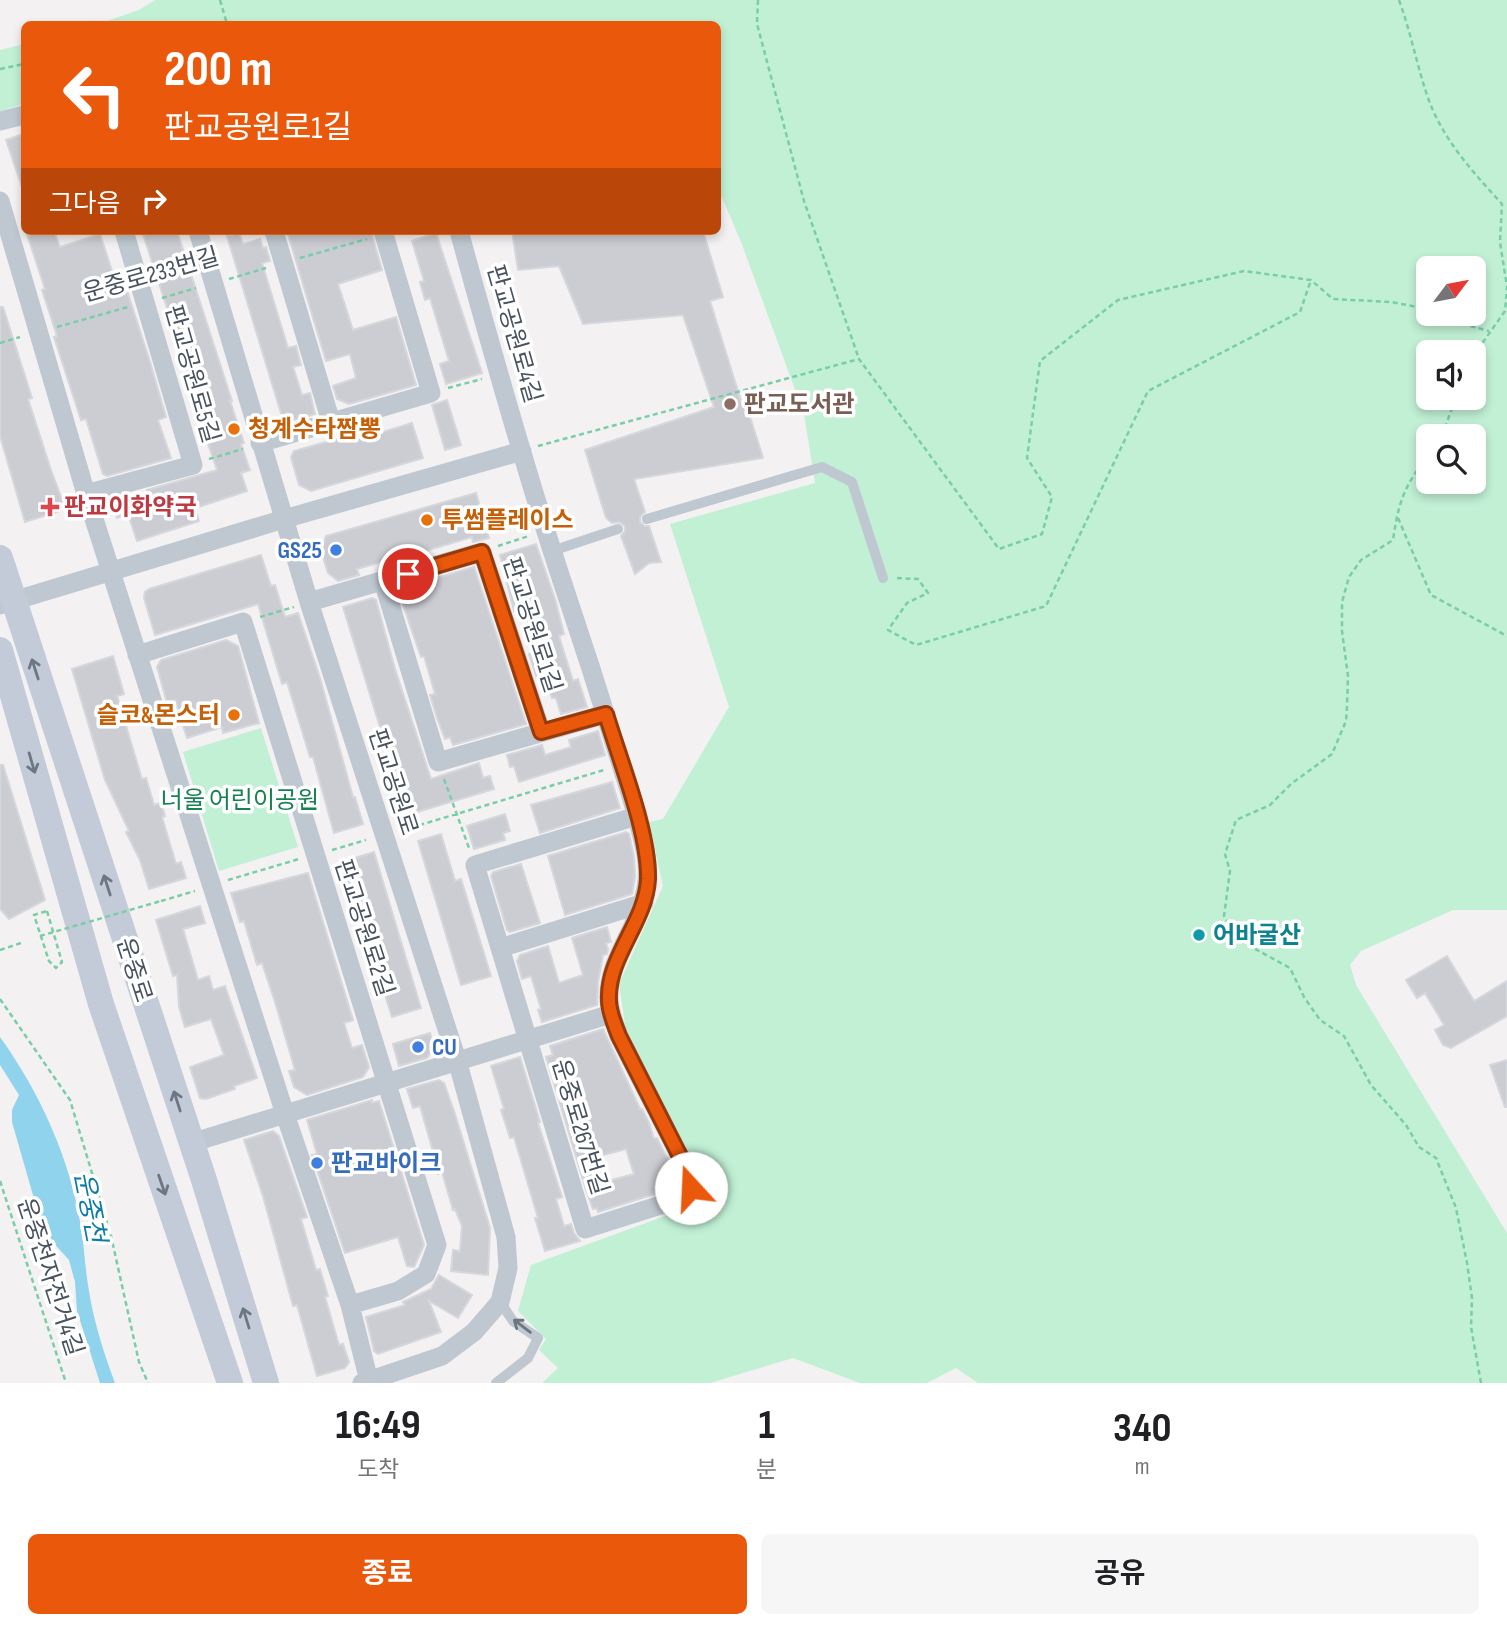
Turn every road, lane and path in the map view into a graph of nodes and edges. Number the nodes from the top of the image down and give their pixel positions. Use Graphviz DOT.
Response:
graph roads {
  1 [pos="220,0"];
  2 [pos="758,0"];
  3 [pos="1399,0"];
  4 [pos="226,21"];
  5 [pos="21,65"];
  6 [pos="0,69"];
  7 [pos="21,116"];
  8 [pos="0,121"];
  9 [pos="0,201"];
  10 [pos="125,235"];
  11 [pos="199,235"];
  12 [pos="275,235"];
  13 [pos="378,235"];
  14 [pos="389,235"];
  15 [pos="460,235"];
  16 [pos="284,262"];
  17 [pos="1311,280"];
  18 [pos="214,284"];
  19 [pos="145,302"];
  20 [pos="1416,307"];
  21 [pos="1506,311"];
  22 [pos="1470,326"];
  23 [pos="1489,331"];
  24 [pos="38,332"];
  25 [pos="1483,340"];
  26 [pos="0,343"];
  27 [pos="859,359"];
  28 [pos="499,374"];
  29 [pos="431,393"];
  30 [pos="331,422"];
  31 [pos="260,443"];
  32 [pos="522,451"];
  33 [pos="192,465"];
  34 [pos="1416,472"];
  35 [pos="86,494"];
  36 [pos="1397,515"];
  37 [pos="284,519"];
  38 [pos="647,519"];
  39 [pos="618,529"];
  40 [pos="547,530"];
  41 [pos="552,551"];
  42 [pos="482,552"];
  43 [pos="0,558"];
  44 [pos="111,572"];
  45 [pos="883,578"];
  46 [pos="383,581"];
  47 [pos="309,602"];
  48 [pos="6,603"];
  49 [pos="243,622"];
  50 [pos="1507,636"];
  51 [pos="0,650"];
  52 [pos="137,655"];
  53 [pos="606,714"];
  54 [pos="541,732"];
  55 [pos="438,762"];
  56 [pos="621,765"];
  57 [pos="457,813"];
  58 [pos="637,816"];
  59 [pos="384,836"];
  60 [pos="314,855"];
  61 [pos="475,865"];
  62 [pos="212,885"];
  63 [pos="643,903"];
  64 [pos="40,936"];
  65 [pos="21,943"];
  66 [pos="500,948"];
  67 [pos="0,950"];
  68 [pos="0,999"];
  69 [pos="611,1014"];
  70 [pos="527,1039"];
  71 [pos="457,1060"];
  72 [pos="388,1081"];
  73 [pos="285,1114"];
  74 [pos="191,1143"];
  75 [pos="0,1181"];
  76 [pos="585,1229"];
  77 [pos="500,1302"];
  78 [pos="350,1306"];
  79 [pos="367,1382"];
  80 [pos="66,1383"];
  81 [pos="148,1383"];
  82 [pos="230,1383"];
  83 [pos="266,1383"];
  84 [pos="496,1383"];
  85 [pos="1481,1383"];
  1 -- 4 [label="path"];
  2 -- 27 [label="path"];
  3 -- 21 [label="path"];
  5 -- 6 [label="path"];
  7 -- 8 [label="street"];
  9 -- 24 [label="street"];
  10 -- 19 [label="street, 판교공원로5길"];
  11 -- 18 [label="street, 판교공원로"];
  12 -- 16 [label="street"];
  13 -- 16 [label="path, 운중로233번길"];
  14 -- 29 [label="street"];
  15 -- 28 [label="street, 판교공원로4길"];
  16 -- 18 [label="path, 운중로233번길"];
  16 -- 30 [label="street"];
  17 -- 20 [label="path"];
  17 -- 27 [label="path"];
  17 -- 45 [label="path"];
  18 -- 19 [label="path, 운중로233번길"];
  18 -- 31 [label="street, 판교공원로"];
  19 -- 24 [label="path, 운중로233번길"];
  19 -- 33 [label="street, 판교공원로5길"];
  21 -- 23 [label="path"];
  22 -- 23 [label="path"];
  23 -- 25 [label="path"];
  24 -- 26 [label="path, 운중로233번길"];
  24 -- 35 [label="street"];
  27 -- 32 [label="path"];
  28 -- 29 [label="path"];
  28 -- 32 [label="street, 판교공원로4길"];
  29 -- 30 [label="street"];
  30 -- 31 [label="street"];
  31 -- 33 [label="path"];
  31 -- 37 [label="street, 판교공원로"];
  32 -- 37 [label="street"];
  32 -- 40 [label="street, 판교공원로1길"];
  33 -- 35 [label="street, 판교공원로5길"];
  34 -- 36 [label="path"];
  35 -- 44 [label="street"];
  36 -- 50 [label="path"];
  36 -- 85 [label="path"];
  37 -- 44 [label="street"];
  37 -- 47 [label="street, 판교공원로"];
  38 -- 45 [label="lane"];
  39 -- 41 [label="lane"];
  40 -- 41 [label="street, 판교공원로1길"];
  40 -- 42 [label="path"];
  41 -- 53 [label="street, 판교공원로1길"];
  42 -- 46 [label="street, 판교공원로1길"];
  42 -- 54 [label="street, 판교공원로1길"];
  43 -- 48 [label="main road, 운중로"];
  44 -- 48 [label="street"];
  44 -- 52 [label="street"];
  46 -- 47 [label="street, 판교공원로1길"];
  46 -- 55 [label="street"];
  47 -- 49 [label="path"];
  47 -- 59 [label="street, 판교공원로"];
  74 -- 48 [label="main road, 운중로, one-way"];
  49 -- 52 [label="street"];
  49 -- 60 [label="street, 판교공원로2길"];
  51 -- 82 [label="main road, 운중로, one-way"];
  52 -- 62 [label="street"];
  53 -- 54 [label="street, 판교공원로1길"];
  53 -- 56 [label="street, 판교공원로1길"];
  54 -- 55 [label="street, 판교공원로1길"];
  55 -- 57 [label="path"];
  56 -- 57 [label="path"];
  56 -- 58 [label="street, 판교공원로1길"];
  57 -- 59 [label="path"];
  57 -- 61 [label="path"];
  58 -- 61 [label="street"];
  58 -- 63 [label="street, 판교공원로1길"];
  59 -- 60 [label="path"];
  59 -- 71 [label="street, 판교공원로"];
  60 -- 62 [label="path"];
  60 -- 72 [label="street, 판교공원로2길"];
  61 -- 66 [label="street"];
  62 -- 64 [label="path, bridge"];
  62 -- 73 [label="street"];
  63 -- 66 [label="street"];
  63 -- 69 [label="street, 판교공원로1길"];
  64 -- 64 [label="path"];
  65 -- 67 [label="path"];
  66 -- 70 [label="street"];
  68 -- 81 [label="path"];
  69 -- 70 [label="street"];
  69 -- 76 [label="street, 판교공원로1길"];
  70 -- 71 [label="street"];
  70 -- 76 [label="street, 운중로267번길"];
  71 -- 72 [label="street"];
  71 -- 77 [label="street, 판교공원로"];
  72 -- 73 [label="street"];
  72 -- 78 [label="street, 판교공원로2길"];
  73 -- 74 [label="street"];
  73 -- 78 [label="street"];
  83 -- 74 [label="main road, 운중로, one-way"];
  75 -- 80 [label="path, 운중천자전거4길"];
  77 -- 79 [label="street, 판교공원로"];
  84 -- 77 [label="lane, one-way"];
  78 -- 79 [label="street"];
}
